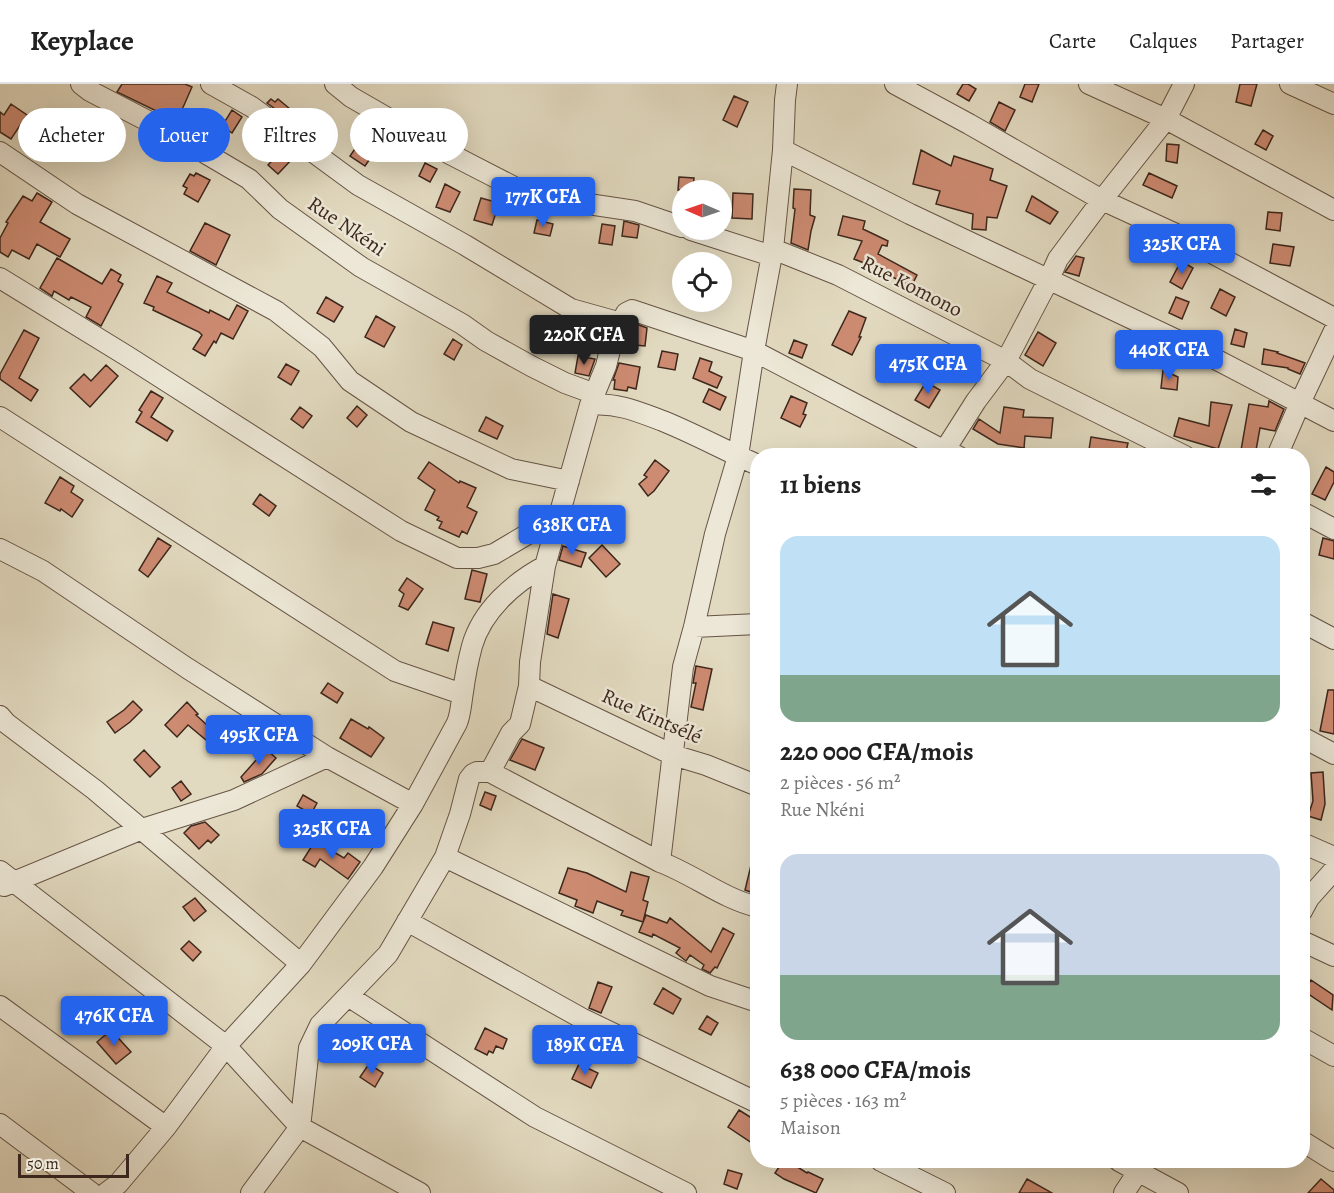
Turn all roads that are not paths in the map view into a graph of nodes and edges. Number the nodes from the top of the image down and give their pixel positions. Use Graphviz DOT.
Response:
graph roads {
  1 [pos="81,84"];
  2 [pos="211,84"];
  3 [pos="335,84"];
  4 [pos="787,84"];
  5 [pos="895,84"];
  6 [pos="1089,84"];
  7 [pos="1184,84"];
  8 [pos="1290,84"];
  9 [pos="1334,104"];
  10 [pos="1166,119"];
  11 [pos="783,150"];
  12 [pos="0,152"];
  13 [pos="1102,200"];
  14 [pos="1334,210"];
  15 [pos="672,224"];
  16 [pos="726,240"];
  17 [pos="772,253"];
  18 [pos="0,278"];
  19 [pos="1049,279"];
  20 [pos="623,318"];
  21 [pos="1334,318"];
  22 [pos="1334,331"];
  23 [pos="754,351"];
  24 [pos="1006,361"];
  25 [pos="593,399"];
  26 [pos="1300,403"];
  27 [pos="0,417"];
  28 [pos="1334,421"];
  29 [pos="937,448"];
  30 [pos="951,448"];
  31 [pos="1169,448"];
  32 [pos="1280,448"];
  33 [pos="738,456"];
  34 [pos="750,461"];
  35 [pos="569,481"];
  36 [pos="560,515"];
  37 [pos="1310,516"];
  38 [pos="1334,529"];
  39 [pos="0,549"];
  40 [pos="545,566"];
  41 [pos="750,624"];
  42 [pos="1310,626"];
  43 [pos="694,627"];
  44 [pos="1334,639"];
  45 [pos="529,686"];
  46 [pos="462,694"];
  47 [pos="0,716"];
  48 [pos="1310,741"];
  49 [pos="1334,754"];
  50 [pos="673,755"];
  51 [pos="327,757"];
  52 [pos="490,772"];
  53 [pos="750,783"];
  54 [pos="413,804"];
  55 [pos="142,829"];
  56 [pos="1310,846"];
  57 [pos="445,857"];
  58 [pos="1334,857"];
  59 [pos="660,862"];
  60 [pos="1334,870"];
  61 [pos="4,880"];
  62 [pos="1310,897"];
  63 [pos="750,905"];
  64 [pos="407,921"];
  65 [pos="1310,945"];
  66 [pos="1334,956"];
  67 [pos="301,964"];
  68 [pos="348,996"];
  69 [pos="750,999"];
  70 [pos="0,1006"];
  71 [pos="1310,1042"];
  72 [pos="226,1046"];
  73 [pos="1334,1056"];
  74 [pos="750,1099"];
  75 [pos="0,1125"];
  76 [pos="166,1127"];
  77 [pos="300,1127"];
  78 [pos="1310,1147"];
  79 [pos="1334,1161"];
  80 [pos="894,1168"];
  81 [pos="1140,1168"];
  82 [pos="1144,1168"];
  83 [pos="410,1191"];
  84 [pos="92,1193"];
  85 [pos="106,1193"];
  86 [pos="251,1193"];
  87 [pos="686,1193"];
  88 [pos="945,1193"];
  89 [pos="1125,1193"];
  90 [pos="1178,1193"];
  1 -- 25 [label="street, Rue Nkéni"];
  2 -- 20 [label="street"];
  3 -- 15 [label="street"];
  4 -- 11 [label="street"];
  5 -- 13 [label="street"];
  6 -- 10 [label="street"];
  7 -- 10 [label="street"];
  8 -- 9 [label="street"];
  10 -- 13 [label="street"];
  10 -- 14 [label="street"];
  11 -- 17 [label="street"];
  11 -- 19 [label="street"];
  12 -- 35 [label="street"];
  13 -- 19 [label="street"];
  13 -- 21 [label="street"];
  16 -- 17 [label="street, Rue Komono"];
  17 -- 23 [label="street"];
  17 -- 24 [label="street, Rue Komono"];
  18 -- 36 [label="street"];
  19 -- 24 [label="street"];
  19 -- 26 [label="street"];
  20 -- 23 [label="street"];
  20 -- 25 [label="street"];
  22 -- 26 [label="street"];
  23 -- 29 [label="street"];
  23 -- 33 [label="street"];
  24 -- 30 [label="street"];
  24 -- 31 [label="street, Rue Komono"];
  25 -- 33 [label="street, Rue Nkéni"];
  25 -- 35 [label="street"];
  26 -- 28 [label="street"];
  26 -- 32 [label="street"];
  27 -- 46 [label="street"];
  33 -- 34 [label="street, Rue Nkéni"];
  33 -- 43 [label="street"];
  35 -- 36 [label="street"];
  36 -- 40 [label="street"];
  37 -- 38 [label="street"];
  39 -- 51 [label="street"];
  40 -- 45 [label="street"];
  40 -- 46 [label="street"];
  41 -- 43 [label="street"];
  42 -- 44 [label="street"];
  43 -- 50 [label="street"];
  45 -- 50 [label="street, Rue Kintsélé"];
  45 -- 52 [label="street"];
  46 -- 54 [label="street"];
  47 -- 55 [label="street"];
  48 -- 49 [label="street"];
  50 -- 53 [label="street, Rue Kintsélé"];
  50 -- 59 [label="street"];
  51 -- 54 [label="street"];
  51 -- 55 [label="street"];
  52 -- 57 [label="street"];
  52 -- 59 [label="street"];
  54 -- 67 [label="street"];
  55 -- 61 [label="street"];
  55 -- 67 [label="street"];
  56 -- 58 [label="street"];
  57 -- 64 [label="street"];
  57 -- 69 [label="street"];
  59 -- 63 [label="street"];
  60 -- 62 [label="street"];
  61 -- 72 [label="street"];
  64 -- 68 [label="street"];
  64 -- 74 [label="street"];
  65 -- 66 [label="street"];
  67 -- 72 [label="street"];
  68 -- 77 [label="street"];
  68 -- 87 [label="street"];
  70 -- 76 [label="street"];
  71 -- 73 [label="street"];
  72 -- 76 [label="street"];
  72 -- 77 [label="street"];
  75 -- 84 [label="street"];
  76 -- 85 [label="street"];
  77 -- 83 [label="street"];
  77 -- 86 [label="street"];
  78 -- 79 [label="street"];
  80 -- 88 [label="street"];
  81 -- 89 [label="street"];
  82 -- 90 [label="street"];
}
